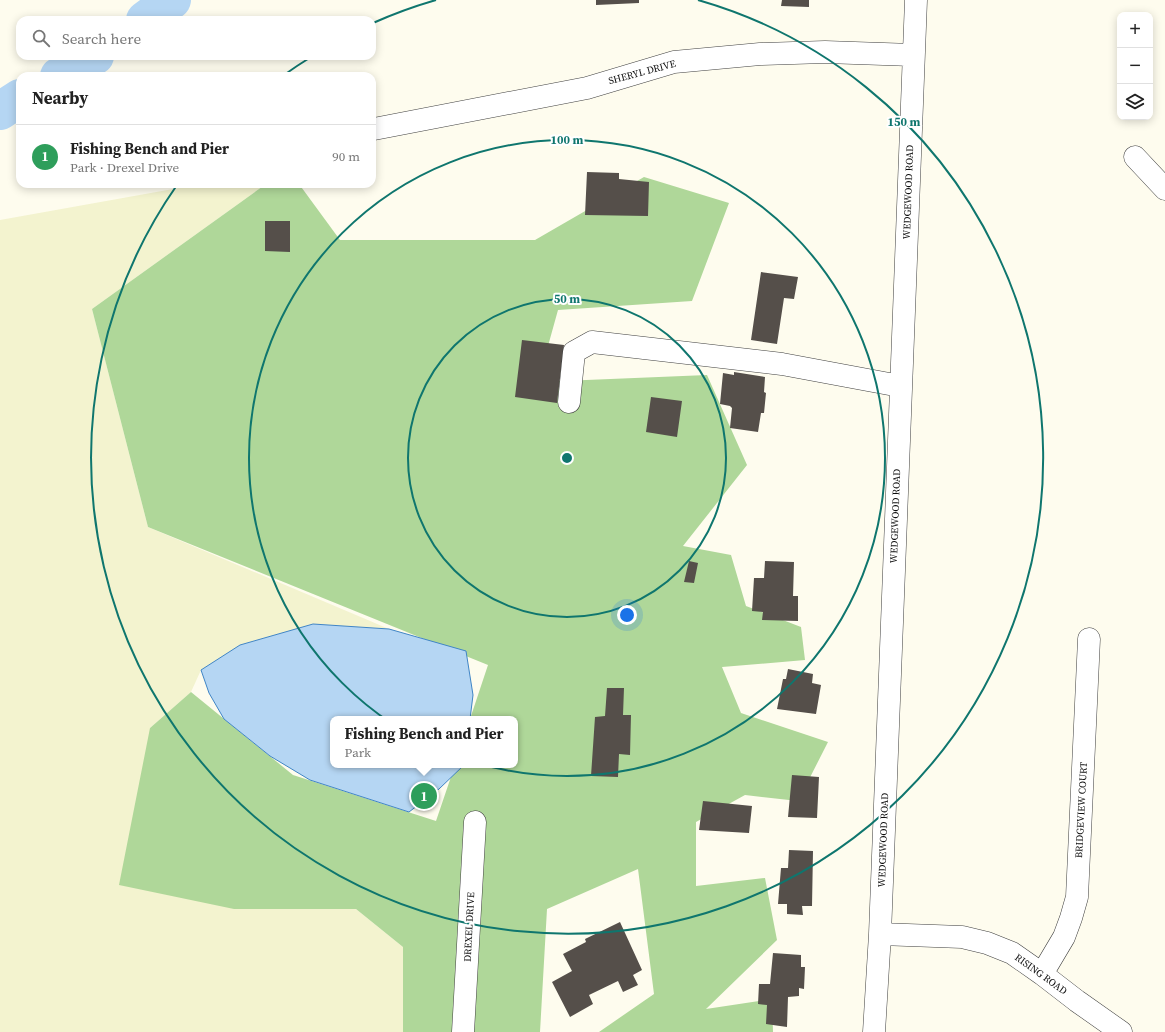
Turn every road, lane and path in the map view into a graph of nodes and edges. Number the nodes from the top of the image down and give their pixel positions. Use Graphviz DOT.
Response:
graph roads {
  1 [pos="916,0"];
  2 [pos="914,55"];
  3 [pos="376,129"];
  4 [pos="1135,157"];
  5 [pos="1165,189"];
  6 [pos="900,386"];
  7 [pos="569,402"];
  8 [pos="1089,639"];
  9 [pos="475,822"];
  10 [pos="880,934"];
  11 [pos="1042,974"];
  12 [pos="463,1032"];
  13 [pos="874,1032"];
  14 [pos="1121,1032"];
  1 -- 2 [label="street, WEDGEWOOD ROAD"];
  2 -- 3 [label="street, SHERYL DRIVE"];
  2 -- 6 [label="street, WEDGEWOOD ROAD"];
  4 -- 5 [label="street"];
  6 -- 7 [label="street"];
  6 -- 10 [label="street, WEDGEWOOD ROAD"];
  8 -- 11 [label="street, BRIDGEVIEW COURT"];
  9 -- 12 [label="street, DREXEL DRIVE"];
  10 -- 11 [label="street, RISING ROAD"];
  10 -- 13 [label="street, WEDGEWOOD ROAD"];
  11 -- 14 [label="street, RISING ROAD"];
}
